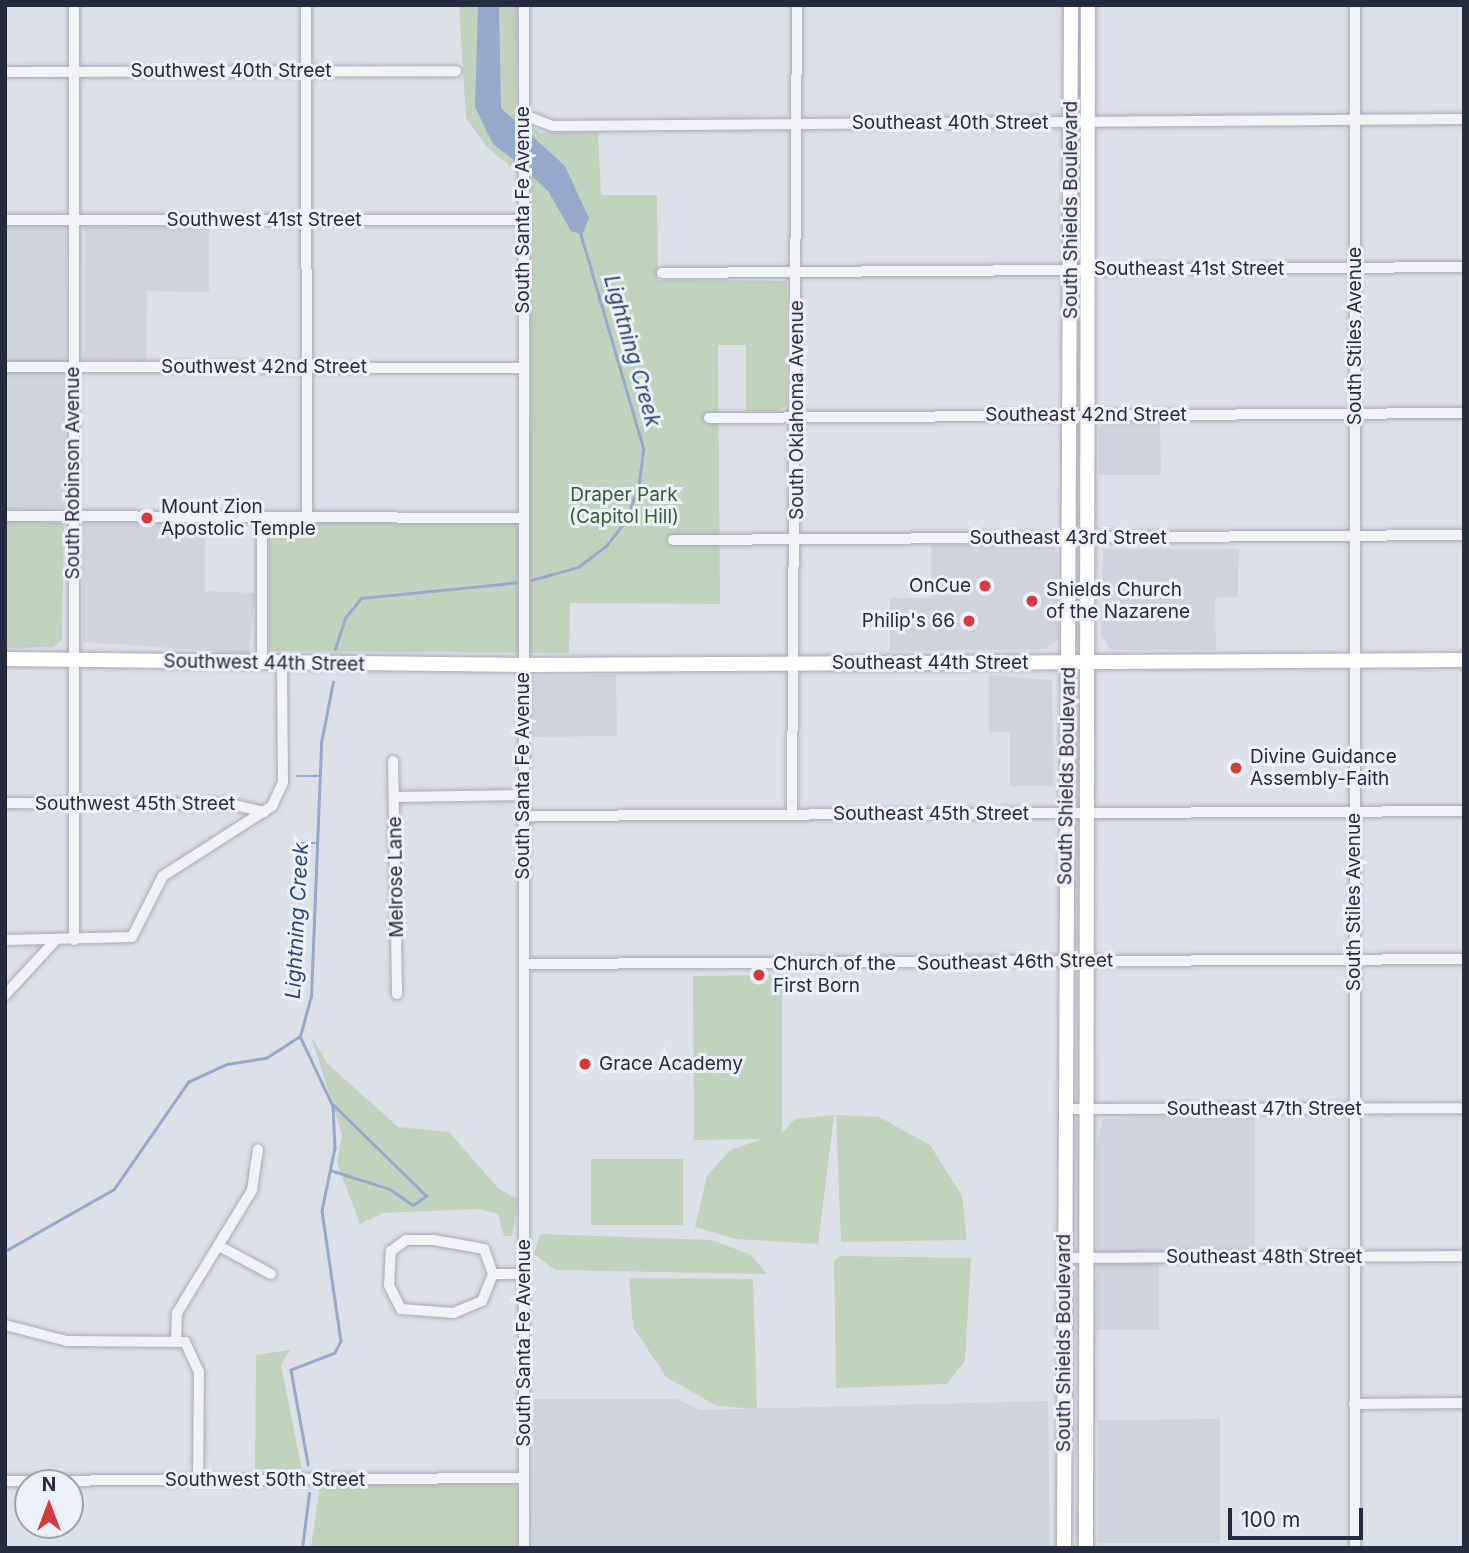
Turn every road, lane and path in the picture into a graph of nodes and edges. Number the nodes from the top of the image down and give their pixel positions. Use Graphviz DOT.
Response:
graph roads {
  1 [pos="74,5"];
  2 [pos="306,5"];
  3 [pos="523,5"];
  4 [pos="797,5"];
  5 [pos="1071,5"];
  6 [pos="1088,5"];
  7 [pos="1355,5"];
  8 [pos="306,71"];
  9 [pos="456,71"];
  10 [pos="5,72"];
  11 [pos="74,72"];
  12 [pos="524,115"];
  13 [pos="1464,119"];
  14 [pos="1356,120"];
  15 [pos="1088,121"];
  16 [pos="1071,122"];
  17 [pos="795,124"];
  18 [pos="5,219"];
  19 [pos="74,220"];
  20 [pos="307,220"];
  21 [pos="523,220"];
  22 [pos="1355,267"];
  23 [pos="1464,267"];
  24 [pos="1088,269"];
  25 [pos="1071,270"];
  26 [pos="798,271"];
  27 [pos="662,273"];
  28 [pos="5,367"];
  29 [pos="73,367"];
  30 [pos="306,368"];
  31 [pos="523,368"];
  32 [pos="1464,413"];
  33 [pos="1355,414"];
  34 [pos="1070,415"];
  35 [pos="1088,415"];
  36 [pos="795,417"];
  37 [pos="709,418"];
  38 [pos="307,515"];
  39 [pos="5,516"];
  40 [pos="74,516"];
  41 [pos="262,516"];
  42 [pos="524,517"];
  43 [pos="1464,535"];
  44 [pos="1354,536"];
  45 [pos="1070,538"];
  46 [pos="1088,538"];
  47 [pos="797,539"];
  48 [pos="673,540"];
  49 [pos="5,659"];
  50 [pos="74,659"];
  51 [pos="1464,660"];
  52 [pos="1354,661"];
  53 [pos="1069,662"];
  54 [pos="1088,662"];
  55 [pos="793,663"];
  56 [pos="262,664"];
  57 [pos="282,664"];
  58 [pos="523,665"];
  59 [pos="393,761"];
  60 [pos="523,795"];
  61 [pos="395,797"];
  62 [pos="5,803"];
  63 [pos="74,804"];
  64 [pos="264,811"];
  65 [pos="1353,811"];
  66 [pos="1464,811"];
  67 [pos="1066,814"];
  68 [pos="1086,814"];
  69 [pos="792,815"];
  70 [pos="524,816"];
  71 [pos="5,940"];
  72 [pos="57,940"];
  73 [pos="74,940"];
  74 [pos="1464,959"];
  75 [pos="1065,960"];
  76 [pos="1086,960"];
  77 [pos="1354,960"];
  78 [pos="524,964"];
  79 [pos="397,994"];
  80 [pos="5,995"];
  81 [pos="1464,1108"];
  82 [pos="1065,1109"];
  83 [pos="1086,1109"];
  84 [pos="1354,1110"];
  85 [pos="258,1149"];
  86 [pos="219,1247"];
  87 [pos="1353,1256"];
  88 [pos="1464,1256"];
  89 [pos="1086,1257"];
  90 [pos="1065,1258"];
  91 [pos="271,1274"];
  92 [pos="493,1274"];
  93 [pos="524,1274"];
  94 [pos="5,1325"];
  95 [pos="176,1340"];
  96 [pos="1354,1404"];
  97 [pos="1464,1404"];
  98 [pos="524,1478"];
  99 [pos="5,1481"];
  100 [pos="198,1481"];
  101 [pos="524,1548"];
  102 [pos="1064,1548"];
  103 [pos="1086,1548"];
  104 [pos="1354,1548"];
  1 -- 11 [label="street, South Robinson Avenue"];
  2 -- 8 [label="street"];
  3 -- 12 [label="street, South Santa Fe Avenue"];
  4 -- 17 [label="street, South Oklahoma Avenue"];
  5 -- 16 [label="main road, South Shields Boulevard"];
  6 -- 15 [label="main road, South Shields Boulevard"];
  7 -- 14 [label="street, South Stiles Avenue"];
  8 -- 9 [label="street, Southwest 40th Street"];
  8 -- 11 [label="street, Southwest 40th Street"];
  8 -- 20 [label="street"];
  10 -- 11 [label="street, Southwest 40th Street"];
  11 -- 19 [label="street, South Robinson Avenue"];
  12 -- 17 [label="street, Southeast 40th Street"];
  12 -- 21 [label="street, South Santa Fe Avenue"];
  13 -- 14 [label="street, Southeast 40th Street"];
  14 -- 15 [label="street, Southeast 40th Street"];
  14 -- 22 [label="street, South Stiles Avenue"];
  15 -- 16 [label="street, Southeast 40th Street"];
  15 -- 24 [label="main road, South Shields Boulevard"];
  16 -- 17 [label="street, Southeast 40th Street"];
  16 -- 25 [label="main road, South Shields Boulevard"];
  17 -- 26 [label="street, South Oklahoma Avenue"];
  18 -- 19 [label="street, Southwest 41st Street"];
  19 -- 20 [label="street, Southwest 41st Street"];
  19 -- 29 [label="street, South Robinson Avenue"];
  20 -- 21 [label="street, Southwest 41st Street"];
  20 -- 30 [label="street"];
  21 -- 31 [label="street, South Santa Fe Avenue"];
  22 -- 23 [label="street, Southeast 41st Street"];
  22 -- 24 [label="street, Southeast 41st Street"];
  22 -- 33 [label="street, South Stiles Avenue"];
  24 -- 25 [label="street, Southeast 41st Street"];
  24 -- 35 [label="main road, South Shields Boulevard"];
  25 -- 26 [label="street, Southeast 41st Street"];
  25 -- 34 [label="main road, South Shields Boulevard"];
  26 -- 27 [label="street, Southeast 41st Street"];
  26 -- 36 [label="street, South Oklahoma Avenue"];
  28 -- 29 [label="street, Southwest 42nd Street"];
  29 -- 30 [label="street, Southwest 42nd Street"];
  29 -- 40 [label="street, South Robinson Avenue"];
  30 -- 31 [label="street, Southwest 42nd Street"];
  30 -- 38 [label="street"];
  31 -- 42 [label="street, South Santa Fe Avenue"];
  32 -- 33 [label="street, Southeast 42nd Street"];
  33 -- 35 [label="street, Southeast 42nd Street"];
  33 -- 44 [label="street, South Stiles Avenue"];
  34 -- 35 [label="street, Southeast 42nd Street"];
  34 -- 36 [label="street, Southeast 42nd Street"];
  34 -- 45 [label="main road, South Shields Boulevard"];
  35 -- 46 [label="main road, South Shields Boulevard"];
  36 -- 37 [label="street, Southeast 42nd Street"];
  36 -- 47 [label="street, South Oklahoma Avenue"];
  38 -- 41 [label="street"];
  38 -- 42 [label="street"];
  39 -- 40 [label="street"];
  40 -- 41 [label="street"];
  40 -- 50 [label="street, South Robinson Avenue"];
  41 -- 56 [label="street"];
  42 -- 58 [label="street, South Santa Fe Avenue"];
  43 -- 44 [label="street, Southeast 43rd Street"];
  44 -- 46 [label="street, Southeast 43rd Street"];
  44 -- 52 [label="street, South Stiles Avenue"];
  45 -- 46 [label="street, Southeast 43rd Street"];
  45 -- 47 [label="street, Southeast 43rd Street"];
  45 -- 53 [label="main road, South Shields Boulevard"];
  46 -- 54 [label="main road, South Shields Boulevard"];
  47 -- 48 [label="street, Southeast 43rd Street"];
  47 -- 55 [label="street, South Oklahoma Avenue"];
  49 -- 50 [label="main road, Southwest 44th Street"];
  50 -- 56 [label="main road, Southwest 44th Street"];
  50 -- 63 [label="street, South Robinson Avenue"];
  51 -- 52 [label="main road, Southeast 44th Street"];
  52 -- 54 [label="main road, Southeast 44th Street"];
  52 -- 65 [label="street, South Stiles Avenue"];
  53 -- 54 [label="main road, Southeast 44th Street"];
  53 -- 55 [label="main road, Southeast 44th Street"];
  53 -- 67 [label="main road, South Shields Boulevard"];
  54 -- 68 [label="main road, South Shields Boulevard"];
  55 -- 58 [label="main road, Southeast 44th Street"];
  55 -- 69 [label="street, South Oklahoma Avenue"];
  56 -- 57 [label="main road, Southwest 44th Street"];
  57 -- 58 [label="main road, Southwest 44th Street"];
  57 -- 64 [label="street"];
  58 -- 60 [label="street, South Santa Fe Avenue"];
  59 -- 61 [label="street, Melrose Lane"];
  60 -- 61 [label="street"];
  60 -- 70 [label="street, South Santa Fe Avenue"];
  61 -- 79 [label="street, Melrose Lane"];
  62 -- 63 [label="street, Southwest 45th Street"];
  63 -- 64 [label="street, Southwest 45th Street"];
  63 -- 73 [label="street, South Robinson Avenue"];
  64 -- 73 [label="street"];
  65 -- 66 [label="street, Southeast 45th Street"];
  65 -- 68 [label="street, Southeast 45th Street"];
  65 -- 77 [label="street, South Stiles Avenue"];
  67 -- 68 [label="street, Southeast 45th Street"];
  67 -- 69 [label="street, Southeast 45th Street"];
  67 -- 75 [label="main road, South Shields Boulevard"];
  68 -- 76 [label="main road, South Shields Boulevard"];
  69 -- 70 [label="street, Southeast 45th Street"];
  70 -- 78 [label="street, South Santa Fe Avenue"];
  71 -- 72 [label="street"];
  72 -- 73 [label="street"];
  72 -- 80 [label="street"];
  74 -- 77 [label="street, Southeast 46th Street"];
  75 -- 76 [label="street, Southeast 46th Street"];
  75 -- 78 [label="street, Southeast 46th Street"];
  75 -- 82 [label="main road, South Shields Boulevard"];
  76 -- 77 [label="street, Southeast 46th Street"];
  76 -- 83 [label="main road, South Shields Boulevard"];
  77 -- 84 [label="street, South Stiles Avenue"];
  78 -- 93 [label="street, South Santa Fe Avenue"];
  81 -- 84 [label="street, Southeast 47th Street"];
  82 -- 83 [label="street, Southeast 47th Street"];
  82 -- 90 [label="main road, South Shields Boulevard"];
  83 -- 84 [label="street, Southeast 47th Street"];
  83 -- 89 [label="main road, South Shields Boulevard"];
  84 -- 87 [label="street, South Stiles Avenue"];
  85 -- 86 [label="street"];
  86 -- 91 [label="street"];
  86 -- 95 [label="street"];
  87 -- 88 [label="street, Southeast 48th Street"];
  87 -- 89 [label="street, Southeast 48th Street"];
  87 -- 96 [label="street, South Stiles Avenue"];
  89 -- 90 [label="street, Southeast 48th Street"];
  89 -- 103 [label="main road, South Shields Boulevard"];
  90 -- 102 [label="main road, South Shields Boulevard"];
  92 -- 92 [label="street"];
  92 -- 93 [label="street"];
  93 -- 98 [label="street, South Santa Fe Avenue"];
  94 -- 95 [label="street"];
  95 -- 100 [label="street"];
  96 -- 97 [label="street"];
  96 -- 104 [label="street, South Stiles Avenue"];
  98 -- 100 [label="street, Southwest 50th Street"];
  98 -- 101 [label="street, South Santa Fe Avenue"];
  99 -- 100 [label="street, Southwest 50th Street"];
}
